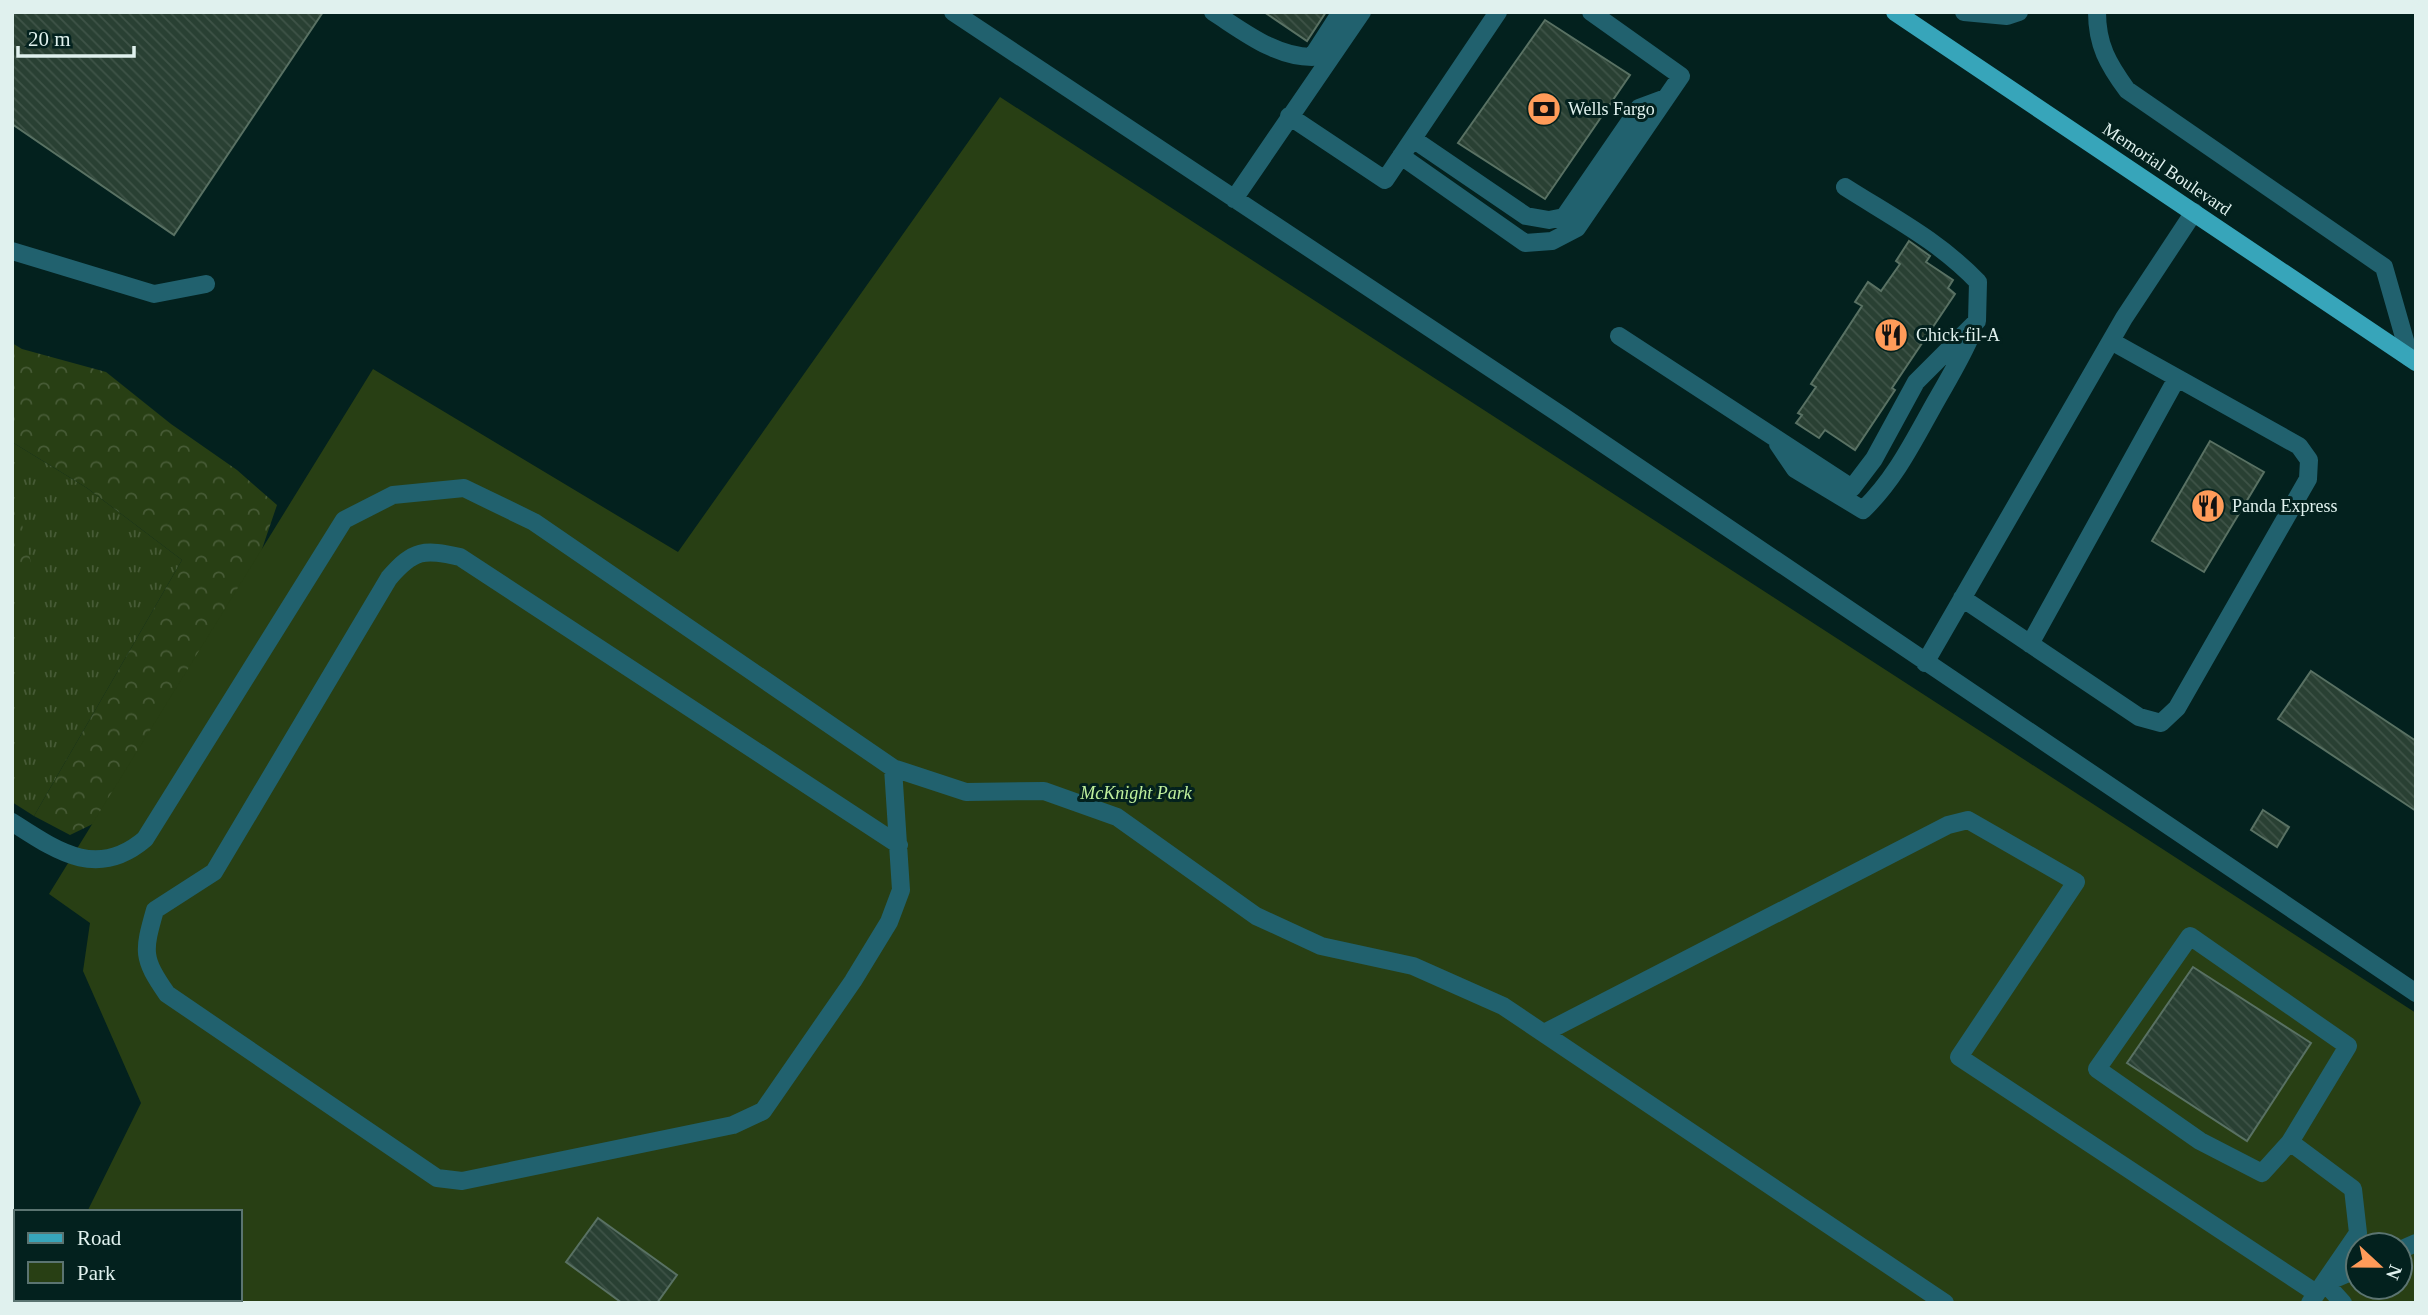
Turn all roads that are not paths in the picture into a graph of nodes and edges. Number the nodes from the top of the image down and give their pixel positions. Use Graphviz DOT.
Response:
graph roads {
  1 [pos="953,12"];
  2 [pos="1213,12"];
  3 [pos="1341,12"];
  4 [pos="1362,12"];
  5 [pos="1498,12"];
  6 [pos="1591,12"];
  7 [pos="1895,12"];
  8 [pos="1964,12"];
  9 [pos="2019,12"];
  10 [pos="2097,12"];
  11 [pos="1666,97"];
  12 [pos="1289,116"];
  13 [pos="1413,139"];
  14 [pos="1401,156"];
  15 [pos="1845,187"];
  16 [pos="1234,199"];
  17 [pos="2194,212"];
  18 [pos="12,251"];
  19 [pos="206,284"];
  20 [pos="1976,321"];
  21 [pos="1619,336"];
  22 [pos="2111,341"];
  23 [pos="2413,360"];
  24 [pos="2177,378"];
  25 [pos="1772,436"];
  26 [pos="1962,598"];
  27 [pos="2030,644"];
  28 [pos="1925,663"];
  29 [pos="893,768"];
  30 [pos="12,822"];
  31 [pos="899,845"];
  32 [pos="2416,993"];
  33 [pos="1544,1033"];
  34 [pos="2290,1142"];
  35 [pos="2344,1277"];
  36 [pos="2317,1293"];
  37 [pos="1945,1303"];
  38 [pos="2343,1303"];
  1 -- 16 [label="lane"];
  2 -- 3 [label="lane"];
  4 -- 12 [label="lane"];
  5 -- 13 [label="lane"];
  6 -- 11 [label="lane"];
  7 -- 17 [label="main road, Memorial Boulevard"];
  8 -- 9 [label="lane"];
  10 -- 23 [label="lane"];
  11 -- 13 [label="lane"];
  11 -- 14 [label="lane"];
  12 -- 14 [label="lane"];
  12 -- 16 [label="lane"];
  13 -- 14 [label="lane"];
  15 -- 20 [label="lane"];
  16 -- 28 [label="lane"];
  17 -- 22 [label="lane"];
  17 -- 23 [label="main road, Memorial Boulevard"];
  18 -- 19 [label="lane"];
  20 -- 25 [label="lane"];
  20 -- 25 [label="lane"];
  21 -- 25 [label="lane"];
  22 -- 24 [label="lane"];
  22 -- 26 [label="lane"];
  24 -- 27 [label="lane"];
  24 -- 27 [label="lane"];
  26 -- 27 [label="lane"];
  26 -- 28 [label="lane"];
  28 -- 32 [label="lane"];
  29 -- 30 [label="lane"];
  29 -- 31 [label="lane"];
  29 -- 33 [label="lane"];
  31 -- 31 [label="lane"];
  33 -- 36 [label="lane"];
  33 -- 37 [label="lane"];
  34 -- 34 [label="lane"];
  34 -- 36 [label="lane"];
  35 -- 36 [label="lane"];
  36 -- 38 [label="lane"];
}
